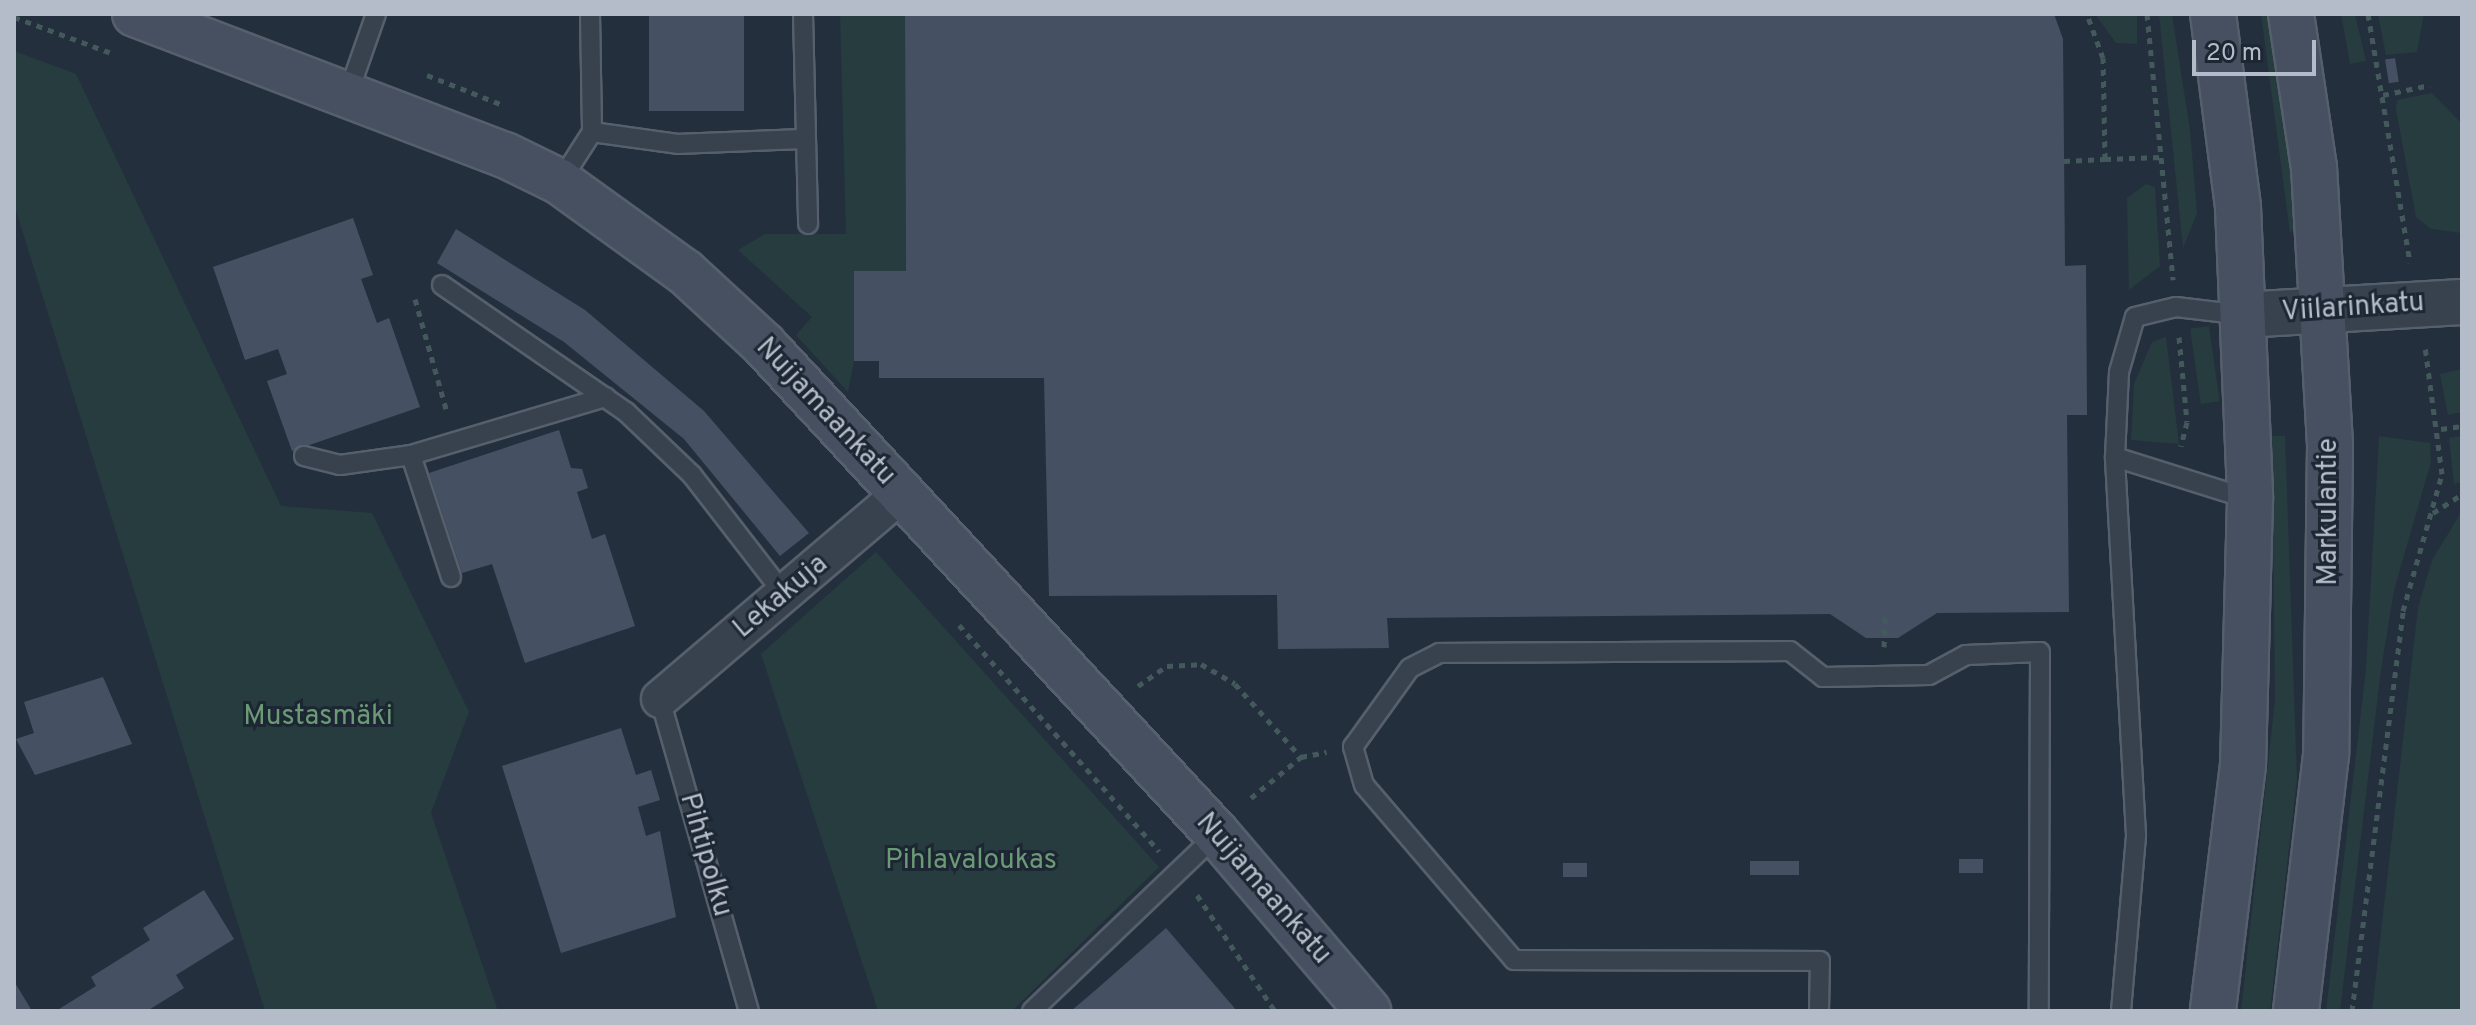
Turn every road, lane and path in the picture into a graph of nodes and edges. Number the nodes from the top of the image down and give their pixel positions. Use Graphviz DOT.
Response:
graph roads {
  1 [pos="135,14"];
  2 [pos="376,14"];
  3 [pos="590,14"];
  4 [pos="803,14"];
  5 [pos="2087,14"];
  6 [pos="2147,14"];
  7 [pos="2213,14"];
  8 [pos="2291,14"];
  9 [pos="2368,14"];
  10 [pos="14,17"];
  11 [pos="179,22"];
  12 [pos="123,57"];
  13 [pos="2430,85"];
  14 [pos="349,91"];
  15 [pos="2383,95"];
  16 [pos="592,132"];
  17 [pos="806,139"];
  18 [pos="2162,157"];
  19 [pos="2105,159"];
  20 [pos="2064,161"];
  21 [pos="560,182"];
  22 [pos="2403,221"];
  23 [pos="808,224"];
  24 [pos="2171,253"];
  25 [pos="442,285"];
  26 [pos="2462,302"];
  27 [pos="2327,311"];
  28 [pos="2243,315"];
  29 [pos="2179,341"];
  30 [pos="2431,382"];
  31 [pos="606,397"];
  32 [pos="2462,426"];
  33 [pos="2441,429"];
  34 [pos="455,440"];
  35 [pos="411,455"];
  36 [pos="304,456"];
  37 [pos="2115,457"];
  38 [pos="2174,472"];
  39 [pos="901,494"];
  40 [pos="2462,494"];
  41 [pos="2250,499"];
  42 [pos="2433,513"];
  43 [pos="451,577"];
  44 [pos="784,594"];
  45 [pos="1885,614"];
  46 [pos="956,621"];
  47 [pos="1884,637"];
  48 [pos="1131,691"];
  49 [pos="660,699"];
  50 [pos="1353,747"];
  51 [pos="1301,757"];
  52 [pos="1251,798"];
  53 [pos="1217,834"];
  54 [pos="1177,871"];
  55 [pos="749,1011"];
  56 [pos="1032,1011"];
  57 [pos="1275,1011"];
  58 [pos="1368,1011"];
  59 [pos="1819,1011"];
  60 [pos="2039,1011"];
  61 [pos="2121,1011"];
  62 [pos="2213,1011"];
  63 [pos="2296,1011"];
  64 [pos="2352,1011"];
  1 -- 11 [label="main road, Nuijamaankatu"];
  2 -- 14 [label="lane"];
  3 -- 16 [label="lane"];
  4 -- 17 [label="lane"];
  5 -- 19 [label="path"];
  6 -- 18 [label="path"];
  7 -- 28 [label="main road"];
  8 -- 27 [label="main road, Markulantie"];
  9 -- 15 [label="path"];
  10 -- 12 [label="path"];
  11 -- 14 [label="main road, Nuijamaankatu"];
  13 -- 15 [label="path"];
  14 -- 21 [label="main road, Nuijamaankatu"];
  15 -- 22 [label="path"];
  16 -- 17 [label="lane"];
  16 -- 21 [label="lane"];
  17 -- 23 [label="lane"];
  18 -- 19 [label="path"];
  18 -- 24 [label="path"];
  19 -- 20 [label="path"];
  21 -- 39 [label="main road, Nuijamaankatu"];
  25 -- 31 [label="lane"];
  25 -- 34 [label="path"];
  26 -- 27 [label="street, Viilarinkatu"];
  27 -- 28 [label="street, Viilarinkatu"];
  27 -- 63 [label="main road, Markulantie"];
  28 -- 37 [label="lane"];
  28 -- 41 [label="main road"];
  29 -- 38 [label="path"];
  30 -- 33 [label="path"];
  31 -- 34 [label="lane"];
  31 -- 44 [label="lane"];
  32 -- 33 [label="path"];
  33 -- 42 [label="path"];
  34 -- 35 [label="lane"];
  35 -- 36 [label="lane"];
  35 -- 43 [label="lane"];
  37 -- 38 [label="lane"];
  37 -- 61 [label="lane"];
  38 -- 41 [label="lane"];
  39 -- 44 [label="street, Lekakuja"];
  39 -- 53 [label="main road, Nuijamaankatu"];
  40 -- 42 [label="path"];
  41 -- 62 [label="main road"];
  42 -- 64 [label="path"];
  44 -- 49 [label="street, Lekakuja"];
  45 -- 47 [label="path"];
  46 -- 54 [label="path"];
  48 -- 51 [label="path"];
  49 -- 55 [label="lane, Pihtipolku"];
  50 -- 51 [label="path"];
  50 -- 59 [label="lane"];
  50 -- 60 [label="lane"];
  51 -- 52 [label="path"];
  53 -- 54 [label="lane"];
  53 -- 58 [label="main road, Nuijamaankatu"];
  54 -- 56 [label="lane"];
  54 -- 57 [label="path"];
}
